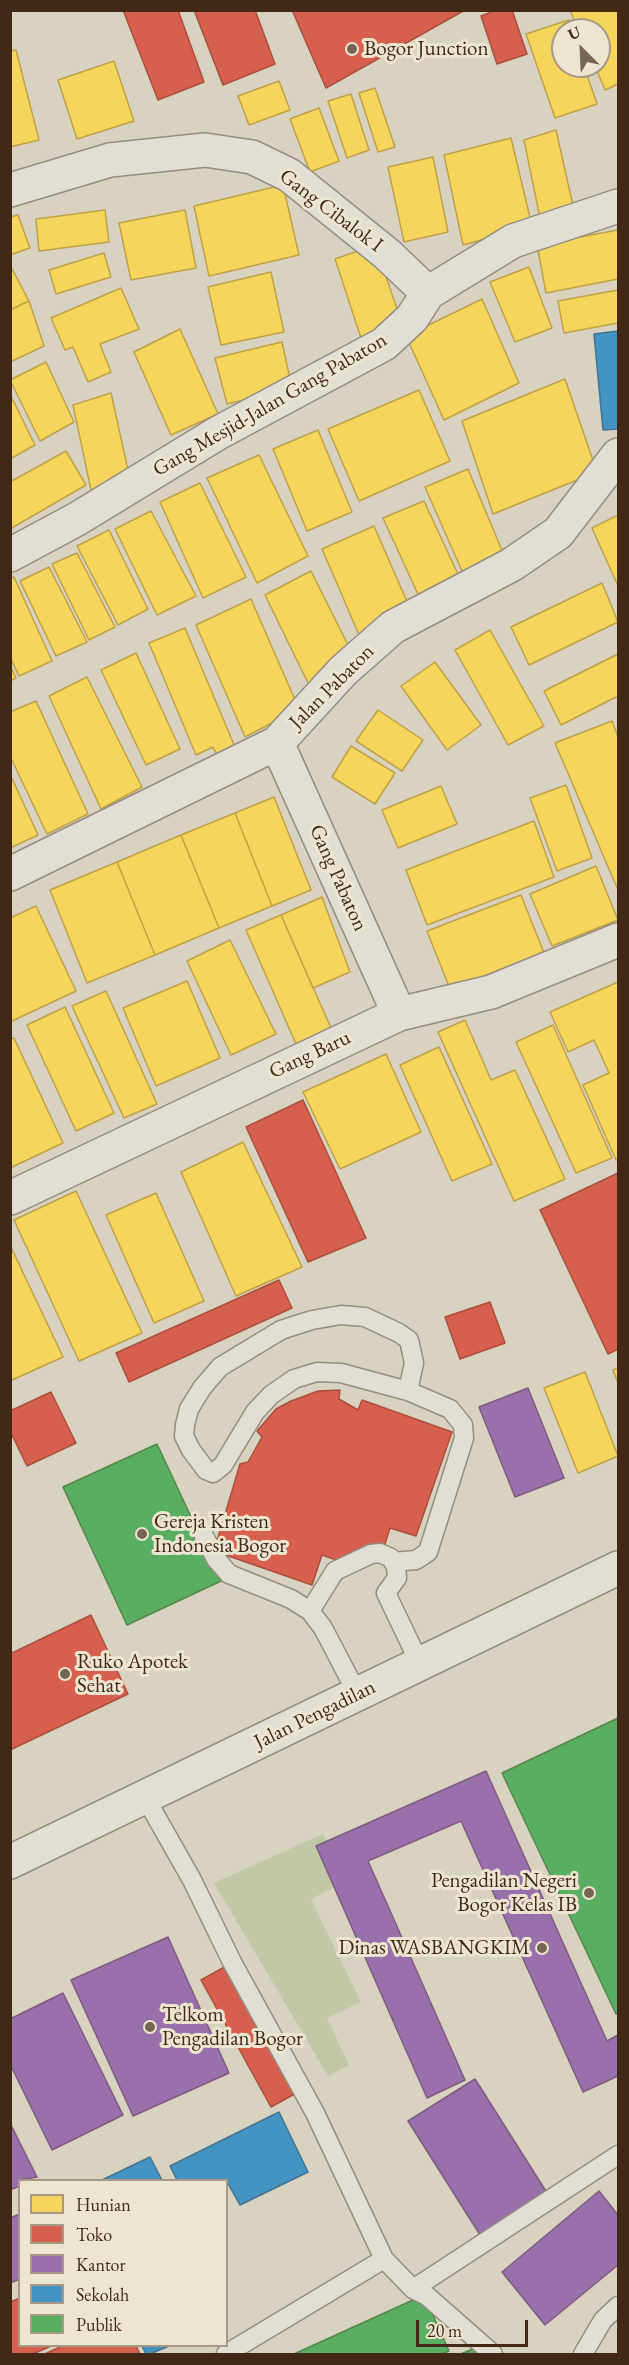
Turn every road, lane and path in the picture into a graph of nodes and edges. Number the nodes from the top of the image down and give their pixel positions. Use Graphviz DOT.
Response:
graph roads {
  1 [pos="10,190"];
  2 [pos="618,206"];
  3 [pos="428,293"];
  4 [pos="618,455"];
  5 [pos="10,555"];
  6 [pos="277,743"];
  7 [pos="10,874"];
  8 [pos="618,940"];
  9 [pos="399,1014"];
  10 [pos="10,1198"];
  11 [pos="408,1391"];
  12 [pos="204,1536"];
  13 [pos="393,1562"];
  14 [pos="618,1568"];
  15 [pos="310,1611"];
  16 [pos="420,1664"];
  17 [pos="358,1695"];
  18 [pos="145,1797"];
  19 [pos="10,1862"];
  20 [pos="618,2156"];
  21 [pos="384,2259"];
  22 [pos="413,2289"];
  23 [pos="618,2306"];
  24 [pos="586,2353"];
  25 [pos="226,2355"];
  26 [pos="493,2355"];
  1 -- 3 [label="street, Gang Cibalok I"];
  2 -- 3 [label="street, Gang Mesjid-Jalan Gang Pabaton"];
  3 -- 5 [label="street, Gang Mesjid-Jalan Gang Pabaton"];
  4 -- 6 [label="street, Jalan Pabaton"];
  6 -- 7 [label="street, Jalan Pabaton"];
  6 -- 9 [label="street, Gang Pabaton"];
  8 -- 9 [label="street, Gang Baru"];
  9 -- 10 [label="street, Gang Baru"];
  11 -- 11 [label="lane"];
  11 -- 13 [label="lane"];
  12 -- 15 [label="lane"];
  13 -- 15 [label="lane"];
  13 -- 16 [label="lane"];
  14 -- 16 [label="street, Jalan Pengadilan"];
  15 -- 17 [label="lane"];
  16 -- 17 [label="street, Jalan Pengadilan"];
  17 -- 18 [label="street, Jalan Pengadilan"];
  18 -- 19 [label="street, Jalan Pengadilan"];
  18 -- 21 [label="lane"];
  20 -- 22 [label="lane"];
  21 -- 22 [label="lane"];
  21 -- 25 [label="lane"];
  22 -- 26 [label="lane"];
  23 -- 24 [label="lane"];
}
